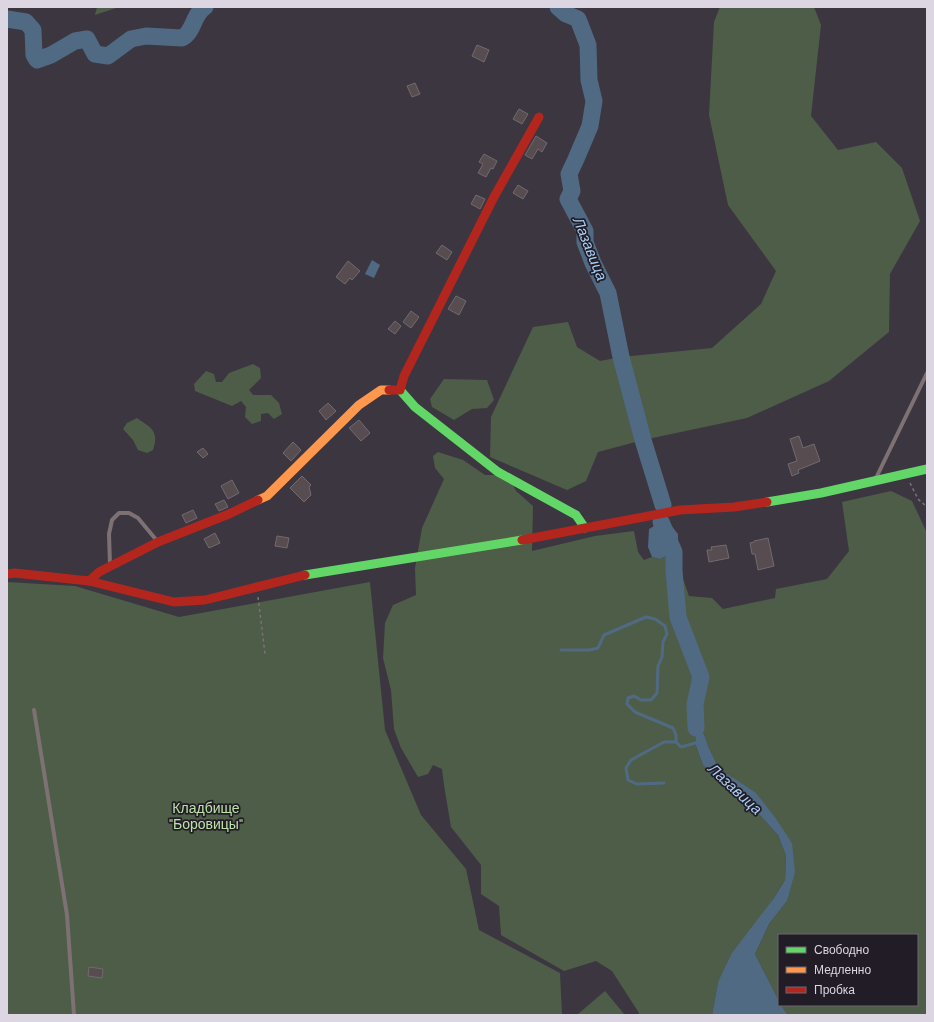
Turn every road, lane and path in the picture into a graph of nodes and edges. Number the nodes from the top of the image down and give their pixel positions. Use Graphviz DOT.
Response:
graph roads {
  1 [pos="539,117"];
  2 [pos="927,373"];
  3 [pos="400,390"];
  4 [pos="927,469"];
  5 [pos="905,473"];
  6 [pos="875,480"];
  7 [pos="927,507"];
  8 [pos="586,528"];
  9 [pos="158,542"];
  10 [pos="110,567"];
  11 [pos="7,574"];
  12 [pos="89,581"];
  13 [pos="257,587"];
  14 [pos="265,654"];
  15 [pos="34,710"];
  16 [pos="74,1015"];
  1 -- 3 [label="street"];
  2 -- 6 [label="lane"];
  3 -- 8 [label="street"];
  3 -- 9 [label="street"];
  4 -- 5 [label="street"];
  5 -- 6 [label="street"];
  5 -- 7 [label="path"];
  6 -- 8 [label="street"];
  8 -- 13 [label="street"];
  9 -- 10 [label="street"];
  9 -- 10 [label="lane"];
  10 -- 12 [label="street"];
  11 -- 12 [label="street"];
  12 -- 13 [label="street"];
  13 -- 14 [label="path"];
  15 -- 16 [label="lane"];
}
